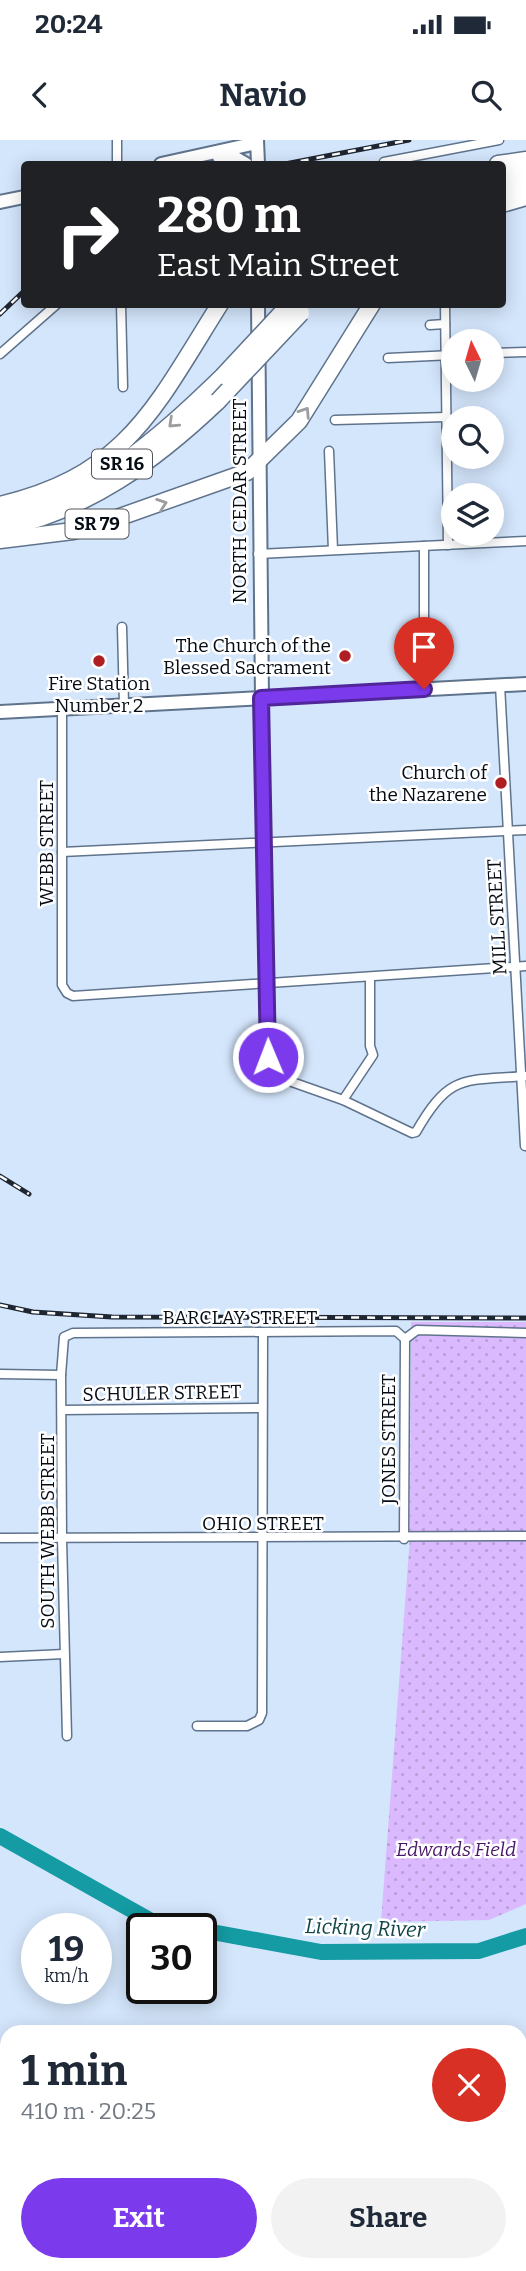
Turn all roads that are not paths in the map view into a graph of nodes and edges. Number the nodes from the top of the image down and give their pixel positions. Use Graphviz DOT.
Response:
graph roads {
  1 [pos="117,140"];
  2 [pos="499,140"];
  3 [pos="257,142"];
  4 [pos="202,155"];
  5 [pos="526,160"];
  6 [pos="117,161"];
  7 [pos="175,161"];
  8 [pos="241,161"];
  9 [pos="258,161"];
  10 [pos="389,161"];
  11 [pos="506,163"];
  12 [pos="526,170"];
  13 [pos="506,175"];
  14 [pos="526,184"];
  15 [pos="506,190"];
  16 [pos="526,197"];
  17 [pos="21,198"];
  18 [pos="0,202"];
  19 [pos="506,203"];
  20 [pos="52,308"];
  21 [pos="121,308"];
  22 [pos="217,308"];
  23 [pos="258,308"];
  24 [pos="300,308"];
  25 [pos="300,308"];
  26 [pos="370,308"];
  27 [pos="445,308"];
  28 [pos="445,324"];
  29 [pos="430,325"];
  30 [pos="446,329"];
  31 [pos="526,352"];
  32 [pos="504,353"];
  33 [pos="0,354"];
  34 [pos="441,355"];
  35 [pos="388,358"];
  36 [pos="123,387"];
  37 [pos="441,417"];
  38 [pos="335,420"];
  39 [pos="329,452"];
  40 [pos="257,460"];
  41 [pos="0,505"];
  42 [pos="0,518"];
  43 [pos="0,529"];
  44 [pos="0,540"];
  45 [pos="526,541"];
  46 [pos="504,542"];
  47 [pos="441,545"];
  48 [pos="424,546"];
  49 [pos="333,550"];
  50 [pos="258,554"];
  51 [pos="122,627"];
  52 [pos="526,684"];
  53 [pos="500,685"];
  54 [pos="424,689"];
  55 [pos="261,698"];
  56 [pos="124,705"];
  57 [pos="62,709"];
  58 [pos="0,712"];
  59 [pos="526,830"];
  60 [pos="508,831"];
  61 [pos="264,842"];
  62 [pos="62,852"];
  63 [pos="515,966"];
  64 [pos="526,966"];
  65 [pos="370,978"];
  66 [pos="267,982"];
  67 [pos="268,1057"];
  68 [pos="272,1075"];
  69 [pos="524,1076"];
  70 [pos="343,1100"];
  71 [pos="525,1146"];
  72 [pos="73,1333"];
  73 [pos="263,1333"];
  74 [pos="526,1333"];
  75 [pos="405,1339"];
  76 [pos="0,1374"];
  77 [pos="61,1375"];
  78 [pos="262,1408"];
  79 [pos="62,1410"];
  80 [pos="526,1536"];
  81 [pos="0,1538"];
  82 [pos="62,1539"];
  83 [pos="261,1539"];
  84 [pos="404,1539"];
  85 [pos="64,1654"];
  86 [pos="0,1657"];
  87 [pos="197,1726"];
  88 [pos="68,1736"];
  1 -- 6 [label="street"];
  2 -- 10 [label="street"];
  3 -- 4 [label="main road"];
  3 -- 9 [label="main road"];
  4 -- 7 [label="main road"];
  4 -- 8 [label="main road"];
  5 -- 11 [label="highway"];
  12 -- 13 [label="highway"];
  14 -- 15 [label="highway"];
  16 -- 19 [label="highway"];
  17 -- 18 [label="main road"];
  20 -- 33 [label="street"];
  21 -- 36 [label="street"];
  22 -- 41 [label="highway, SR 79"];
  23 -- 40 [label="main road, NORTH CEDAR STREET"];
  24 -- 42 [label="highway, SR 16, one-way, bridge"];
  25 -- 43 [label="highway, SR 16, bridge"];
  40 -- 26 [label="highway, one-way"];
  27 -- 28 [label="street"];
  28 -- 29 [label="street"];
  28 -- 30 [label="street"];
  31 -- 32 [label="street"];
  34 -- 35 [label="street"];
  37 -- 38 [label="street"];
  39 -- 49 [label="street"];
  44 -- 40 [label="highway, SR 79, one-way"];
  40 -- 50 [label="main road, NORTH CEDAR STREET"];
  45 -- 46 [label="street"];
  47 -- 48 [label="street"];
  48 -- 49 [label="street"];
  48 -- 54 [label="street"];
  49 -- 50 [label="street"];
  50 -- 55 [label="main road, NORTH CEDAR STREET"];
  51 -- 56 [label="street"];
  52 -- 53 [label="main road"];
  53 -- 54 [label="main road"];
  53 -- 60 [label="street, MILL STREET"];
  54 -- 55 [label="main road"];
  55 -- 56 [label="main road"];
  55 -- 61 [label="street"];
  56 -- 57 [label="main road"];
  57 -- 58 [label="main road"];
  57 -- 62 [label="street, WEBB STREET"];
  59 -- 60 [label="street"];
  60 -- 61 [label="street"];
  60 -- 63 [label="street, MILL STREET"];
  61 -- 62 [label="street"];
  61 -- 66 [label="street"];
  62 -- 66 [label="street, WEBB STREET"];
  63 -- 64 [label="street"];
  63 -- 65 [label="street"];
  63 -- 69 [label="street, MILL STREET"];
  65 -- 66 [label="street"];
  65 -- 70 [label="street"];
  66 -- 67 [label="street"];
  68 -- 70 [label="street"];
  69 -- 70 [label="street"];
  69 -- 71 [label="street, MILL STREET"];
  72 -- 73 [label="street, BARCLAY STREET"];
  72 -- 77 [label="street, SOUTH WEBB STREET"];
  73 -- 75 [label="street, BARCLAY STREET"];
  73 -- 78 [label="street"];
  74 -- 75 [label="street"];
  75 -- 84 [label="street, JONES STREET"];
  76 -- 77 [label="street"];
  77 -- 79 [label="street, SOUTH WEBB STREET"];
  78 -- 79 [label="street, SCHULER STREET"];
  78 -- 83 [label="street"];
  79 -- 82 [label="street, SOUTH WEBB STREET"];
  80 -- 84 [label="street, OHIO STREET"];
  81 -- 82 [label="street, OHIO STREET"];
  82 -- 83 [label="street, OHIO STREET"];
  82 -- 85 [label="street, SOUTH WEBB STREET"];
  83 -- 84 [label="street, OHIO STREET"];
  83 -- 87 [label="street"];
  85 -- 86 [label="street"];
  85 -- 88 [label="street, SOUTH WEBB STREET"];
}
